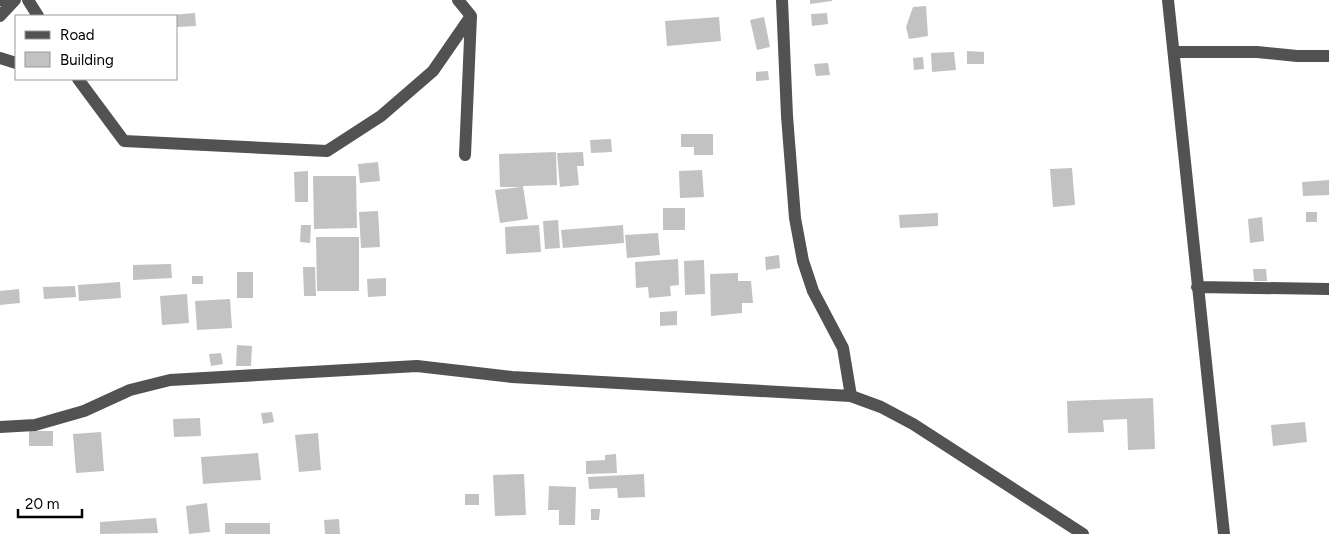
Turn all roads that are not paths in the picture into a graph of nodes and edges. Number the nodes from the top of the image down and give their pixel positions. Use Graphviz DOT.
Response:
graph roads {
  1 [pos="15,0"];
  2 [pos="28,0"];
  3 [pos="458,0"];
  4 [pos="782,0"];
  5 [pos="1168,0"];
  6 [pos="37,15"];
  7 [pos="0,16"];
  8 [pos="470,16"];
  9 [pos="1175,52"];
  10 [pos="1329,56"];
  11 [pos="0,58"];
  12 [pos="15,63"];
  13 [pos="76,80"];
  14 [pos="465,155"];
  15 [pos="1198,288"];
  16 [pos="1329,289"];
  17 [pos="851,396"];
  18 [pos="0,427"];
  19 [pos="1083,534"];
  20 [pos="1224,534"];
  1 -- 7 [label="street"];
  2 -- 6 [label="street"];
  3 -- 8 [label="street"];
  4 -- 17 [label="street"];
  5 -- 9 [label="street"];
  8 -- 13 [label="street"];
  8 -- 14 [label="street"];
  9 -- 10 [label="street"];
  9 -- 15 [label="street"];
  11 -- 12 [label="street"];
  15 -- 16 [label="street"];
  15 -- 20 [label="street"];
  17 -- 18 [label="street"];
  17 -- 19 [label="street"];
}
